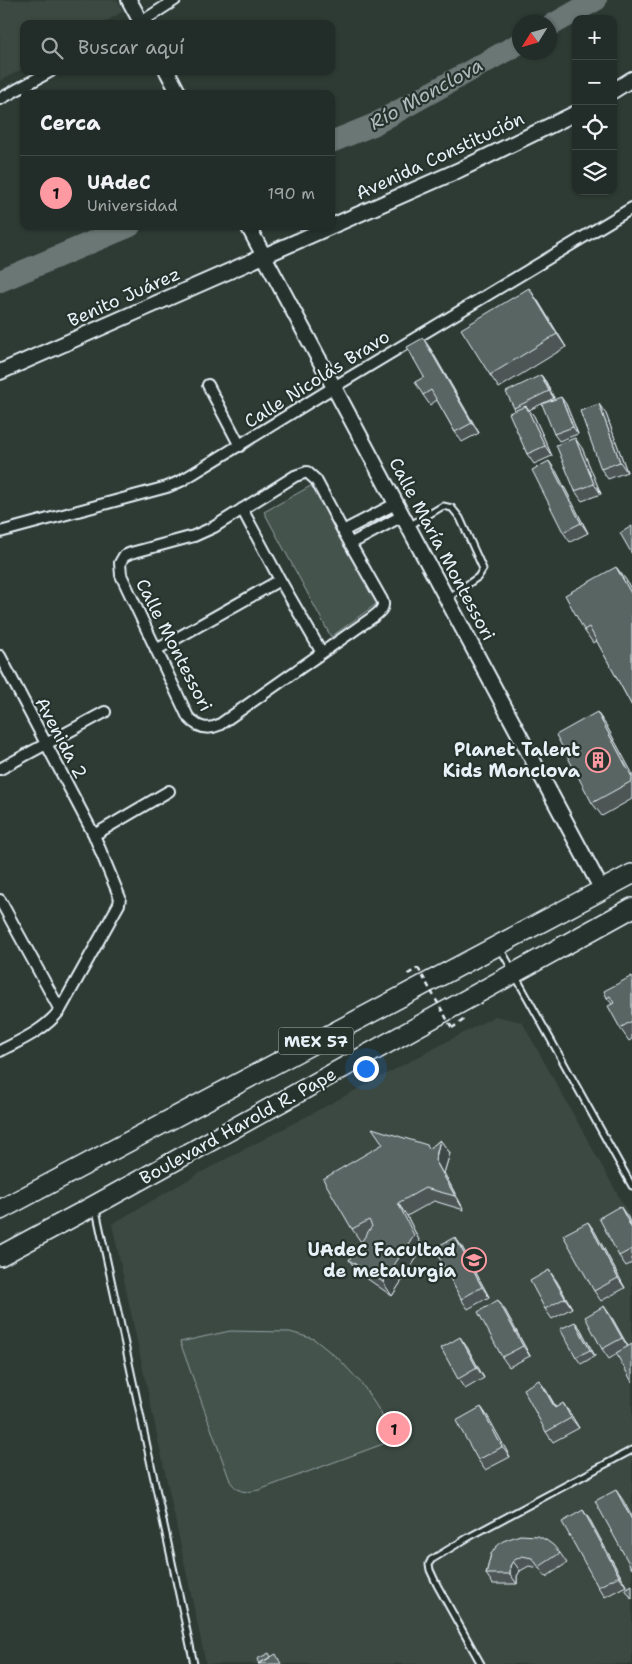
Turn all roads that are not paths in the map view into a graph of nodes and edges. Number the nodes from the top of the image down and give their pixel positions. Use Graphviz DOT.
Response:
graph roads {
  1 [pos="129,0"];
  2 [pos="175,0"];
  3 [pos="139,20"];
  4 [pos="145,20"];
  5 [pos="44,75"];
  6 [pos="169,75"];
  7 [pos="632,79"];
  8 [pos="617,88"];
  9 [pos="177,90"];
  10 [pos="0,99"];
  11 [pos="572,114"];
  12 [pos="632,208"];
  13 [pos="335,225"];
  14 [pos="250,230"];
  15 [pos="323,230"];
  16 [pos="264,256"];
  17 [pos="0,372"];
  18 [pos="208,385"];
  19 [pos="334,386"];
  20 [pos="240,446"];
  21 [pos="242,509"];
  22 [pos="402,516"];
  23 [pos="343,531"];
  24 [pos="0,532"];
  25 [pos="350,544"];
  26 [pos="280,580"];
  27 [pos="447,598"];
  28 [pos="156,650"];
  29 [pos="322,653"];
  30 [pos="0,656"];
  31 [pos="105,712"];
  32 [pos="45,745"];
  33 [pos="0,769"];
  34 [pos="169,791"];
  35 [pos="94,835"];
  36 [pos="632,874"];
  37 [pos="602,890"];
  38 [pos="0,900"];
  39 [pos="632,908"];
  40 [pos="498,945"];
  41 [pos="514,973"];
  42 [pos="60,1010"];
  43 [pos="0,1051"];
  44 [pos="632,1186"];
  45 [pos="95,1205"];
  46 [pos="0,1210"];
  47 [pos="0,1256"];
  48 [pos="632,1450"];
  49 [pos="194,1664"];
  50 [pos="481,1664"];
  1 -- 3 [label="main road"];
  2 -- 4 [label="street"];
  5 -- 10 [label="street"];
  6 -- 9 [label="main road"];
  7 -- 8 [label="main road"];
  11 -- 13 [label="main road, Avenida Constitución"];
  12 -- 19 [label="street, Calle Nicolás Bravo"];
  14 -- 16 [label="main road, Calle María Montessori"];
  15 -- 16 [label="main road, Avenida Constitución"];
  16 -- 17 [label="main road, Benito Juárez"];
  16 -- 19 [label="main road, Calle María Montessori"];
  18 -- 20 [label="street"];
  19 -- 20 [label="street, Calle Nicolás Bravo"];
  19 -- 22 [label="main road, Calle María Montessori"];
  20 -- 24 [label="street, Calle Nicolás Bravo"];
  21 -- 23 [label="street, Calle Montessori"];
  21 -- 26 [label="street"];
  21 -- 28 [label="street, Calle Montessori"];
  22 -- 23 [label="street"];
  22 -- 25 [label="street"];
  22 -- 27 [label="main road, Calle María Montessori"];
  22 -- 27 [label="lane"];
  23 -- 25 [label="street, Calle Montessori"];
  25 -- 29 [label="street, Calle Montessori"];
  26 -- 28 [label="street"];
  26 -- 29 [label="street"];
  27 -- 37 [label="main road, Calle María Montessori"];
  28 -- 29 [label="street, Calle Montessori"];
  30 -- 32 [label="street, Avenida 2"];
  31 -- 32 [label="street"];
  32 -- 33 [label="street"];
  32 -- 35 [label="street, Avenida 2"];
  34 -- 35 [label="street"];
  35 -- 42 [label="street, Avenida 2"];
  36 -- 37 [label="highway, Boulevard Harold R. Pape / MEX 57"];
  37 -- 40 [label="highway, Boulevard Harold R. Pape / MEX 57"];
  38 -- 42 [label="street"];
  39 -- 41 [label="highway, Boulevard Harold R. Pape / MEX 57"];
  40 -- 41 [label="lane"];
  40 -- 46 [label="highway, Boulevard Harold R. Pape / MEX 57"];
  41 -- 44 [label="lane"];
  41 -- 45 [label="highway, Boulevard Harold R. Pape / MEX 57"];
  42 -- 43 [label="street, Avenida 2"];
  45 -- 47 [label="highway, Boulevard Harold R. Pape / MEX 57"];
  45 -- 49 [label="lane"];
  48 -- 50 [label="lane"];
}
